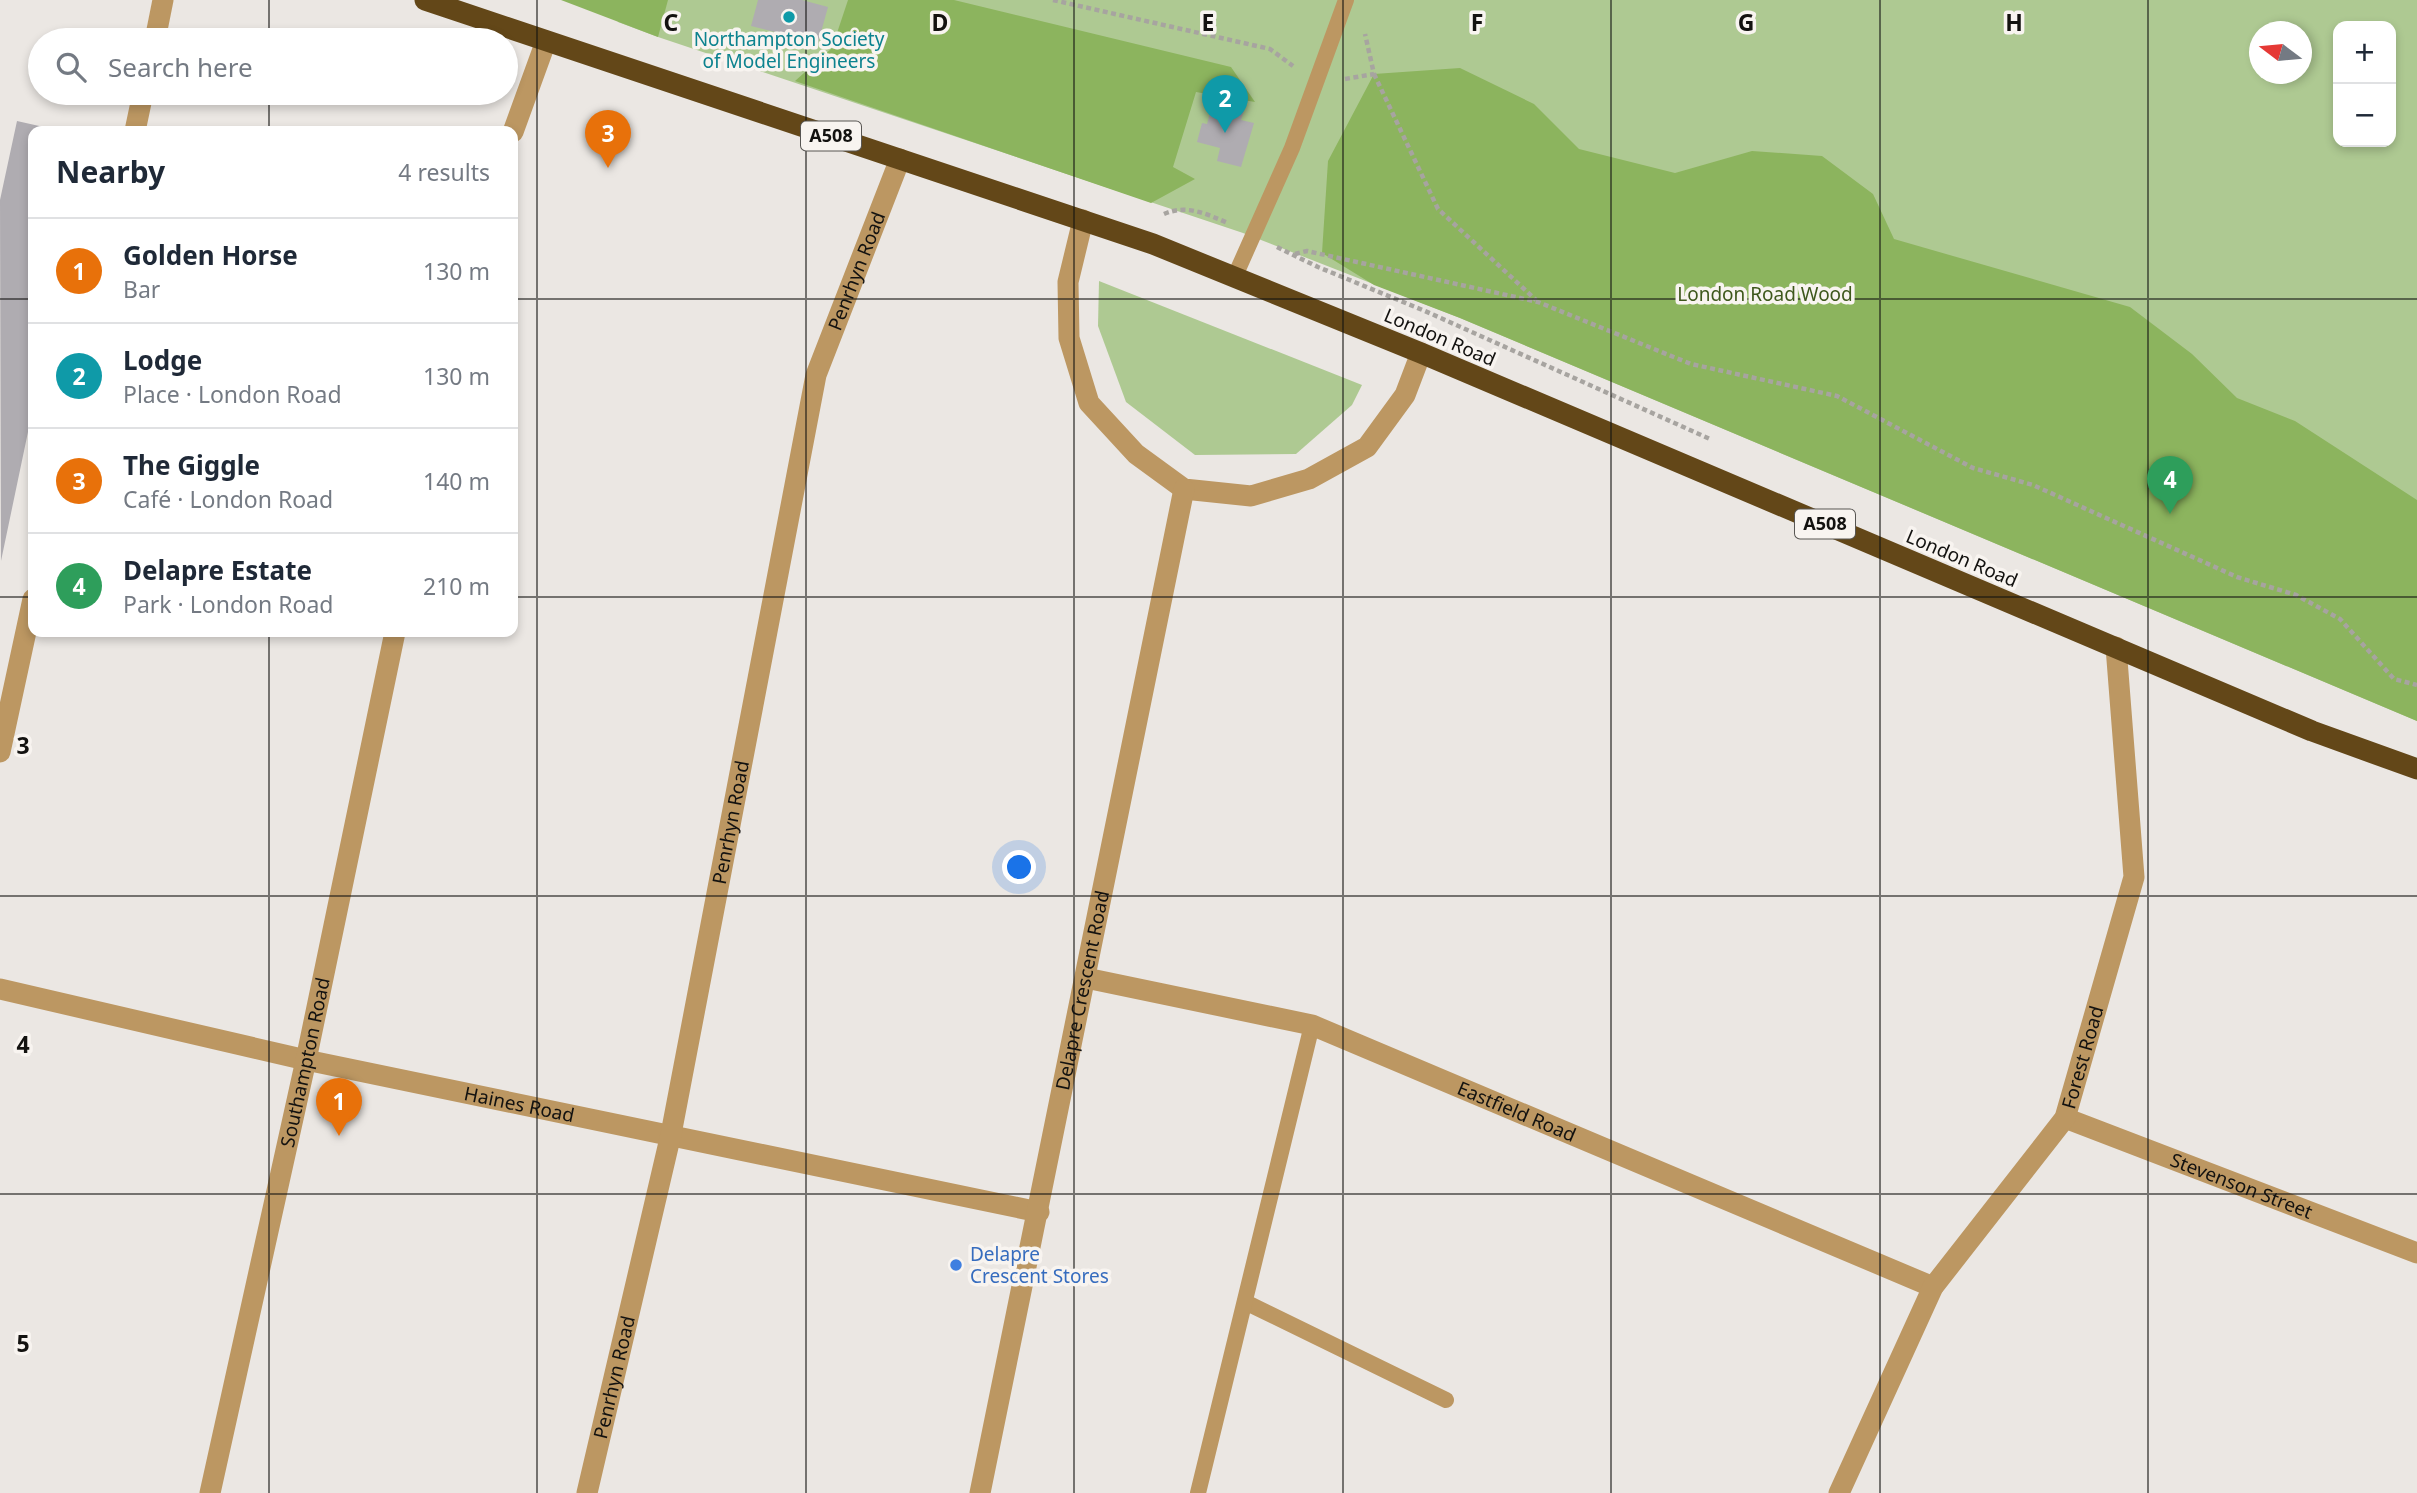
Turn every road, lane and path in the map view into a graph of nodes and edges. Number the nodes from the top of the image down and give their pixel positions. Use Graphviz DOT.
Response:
graph roads {
  1 [pos="163,0"];
  2 [pos="425,0"];
  3 [pos="1053,0"];
  4 [pos="1346,0"];
  5 [pos="157,28"];
  6 [pos="508,28"];
  7 [pos="518,32"];
  8 [pos="546,41"];
  9 [pos="1374,74"];
  10 [pos="1316,83"];
  11 [pos="140,105"];
  12 [pos="136,126"];
  13 [pos="515,126"];
  14 [pos="900,159"];
  15 [pos="1083,220"];
  16 [pos="1292,255"];
  17 [pos="1235,276"];
  18 [pos="1538,302"];
  19 [pos="1421,353"];
  20 [pos="1184,489"];
  21 [pos="28,622"];
  22 [pos="394,637"];
  23 [pos="2116,647"];
  24 [pos="2417,685"];
  25 [pos="0,752"];
  26 [pos="2417,769"];
  27 [pos="1086,978"];
  28 [pos="0,989"];
  29 [pos="1312,1025"];
  30 [pos="306,1060"];
  31 [pos="2065,1118"];
  32 [pos="671,1134"];
  33 [pos="1039,1212"];
  34 [pos="2417,1253"];
  35 [pos="1933,1287"];
  36 [pos="1245,1301"];
  37 [pos="1446,1400"];
  38 [pos="210,1493"];
  39 [pos="587,1493"];
  40 [pos="980,1493"];
  41 [pos="1198,1493"];
  42 [pos="1839,1493"];
  1 -- 5 [label="street"];
  2 -- 6 [label="highway, London Road / A508"];
  3 -- 10 [label="path"];
  4 -- 10 [label="lane"];
  7 -- 8 [label="highway, London Road / A508"];
  8 -- 13 [label="street"];
  8 -- 14 [label="highway, London Road / A508"];
  9 -- 18 [label="path"];
  10 -- 17 [label="lane"];
  11 -- 12 [label="street"];
  14 -- 15 [label="highway, London Road / A508"];
  14 -- 32 [label="street, Penrhyn Road"];
  15 -- 17 [label="highway, London Road / A508"];
  15 -- 20 [label="street"];
  16 -- 18 [label="path"];
  17 -- 19 [label="highway, London Road / A508"];
  18 -- 24 [label="path"];
  19 -- 20 [label="street"];
  19 -- 23 [label="highway, London Road / A508"];
  20 -- 27 [label="street, Delapre Crescent Road"];
  21 -- 25 [label="street"];
  22 -- 30 [label="street, Southampton Road"];
  23 -- 26 [label="highway, London Road / A508"];
  23 -- 31 [label="street, Forest Road"];
  27 -- 29 [label="street, Eastfield Road"];
  27 -- 33 [label="street, Delapre Crescent Road"];
  28 -- 30 [label="street, Haines Road"];
  29 -- 35 [label="street, Eastfield Road"];
  29 -- 36 [label="lane"];
  30 -- 32 [label="street, Haines Road"];
  30 -- 38 [label="street, Southampton Road"];
  31 -- 34 [label="street, Stevenson Street"];
  31 -- 35 [label="street, Forest Road"];
  32 -- 33 [label="street, Haines Road"];
  32 -- 39 [label="street, Penrhyn Road"];
  33 -- 40 [label="street, Delapre Crescent Road"];
  35 -- 42 [label="street, Forest Road"];
  36 -- 37 [label="lane"];
  36 -- 41 [label="lane"];
}
